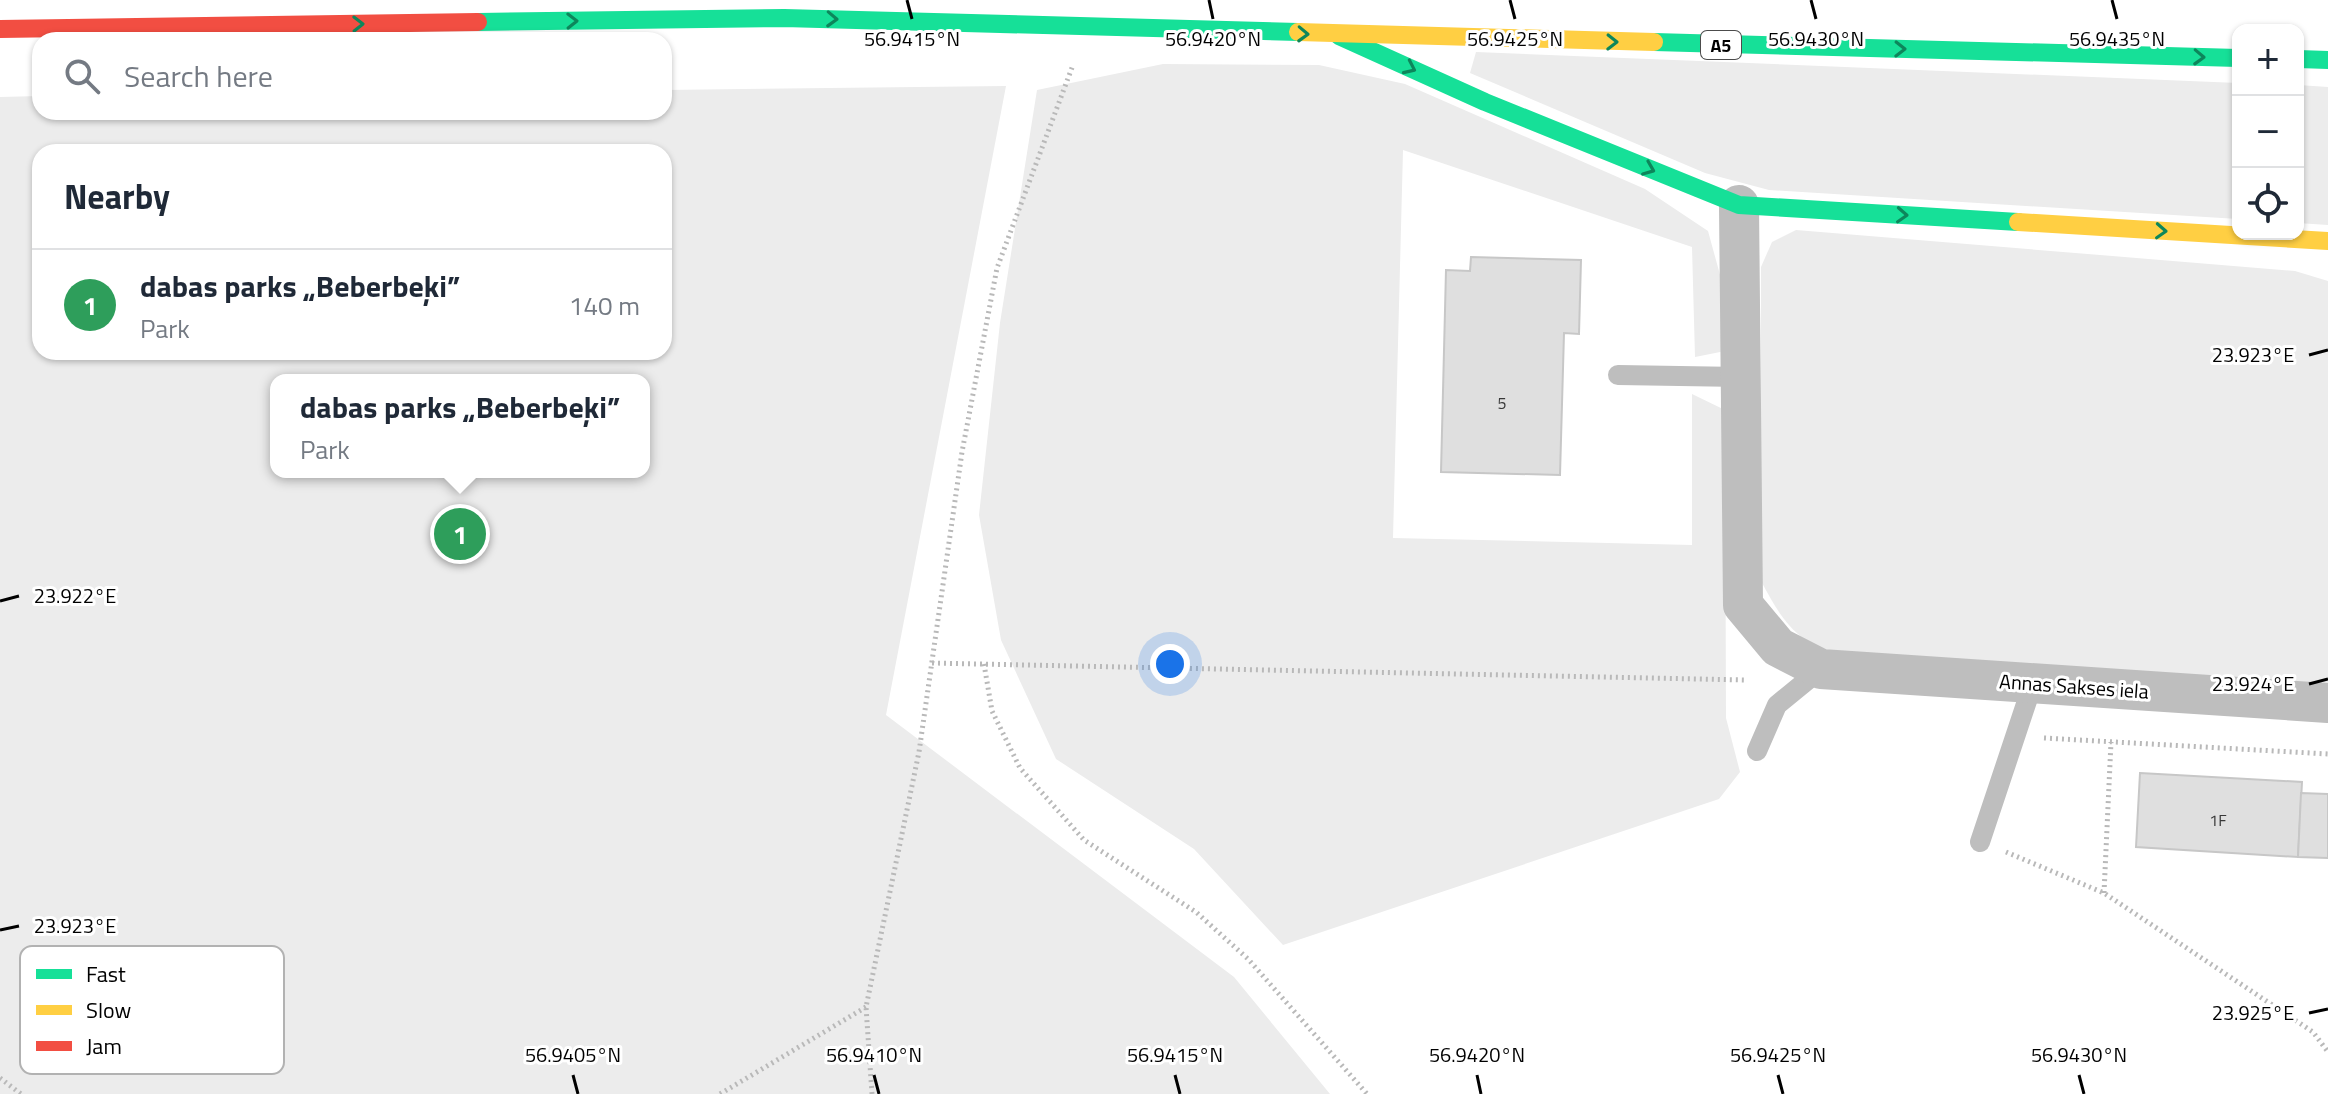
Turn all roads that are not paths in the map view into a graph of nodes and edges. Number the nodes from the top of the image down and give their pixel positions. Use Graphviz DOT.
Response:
graph roads {
  1 [pos="0,29"];
  2 [pos="1339,36"];
  3 [pos="2232,58"];
  4 [pos="2304,59"];
  5 [pos="2328,60"];
  6 [pos="1739,205"];
  7 [pos="2328,241"];
  8 [pos="1618,375"];
  9 [pos="1741,377"];
  10 [pos="1821,669"];
  11 [pos="2033,683"];
  12 [pos="2328,703"];
  13 [pos="1757,751"];
  14 [pos="1980,842"];
  1 -- 2 [label="main road, A5, one-way"];
  2 -- 3 [label="main road, A5, one-way"];
  2 -- 6 [label="main road, one-way"];
  4 -- 5 [label="main road"];
  6 -- 7 [label="main road, one-way"];
  6 -- 9 [label="street"];
  8 -- 9 [label="lane"];
  9 -- 10 [label="street"];
  10 -- 11 [label="street, Annas Sakses iela"];
  10 -- 13 [label="lane"];
  11 -- 12 [label="street, Annas Sakses iela"];
  11 -- 14 [label="lane"];
}
